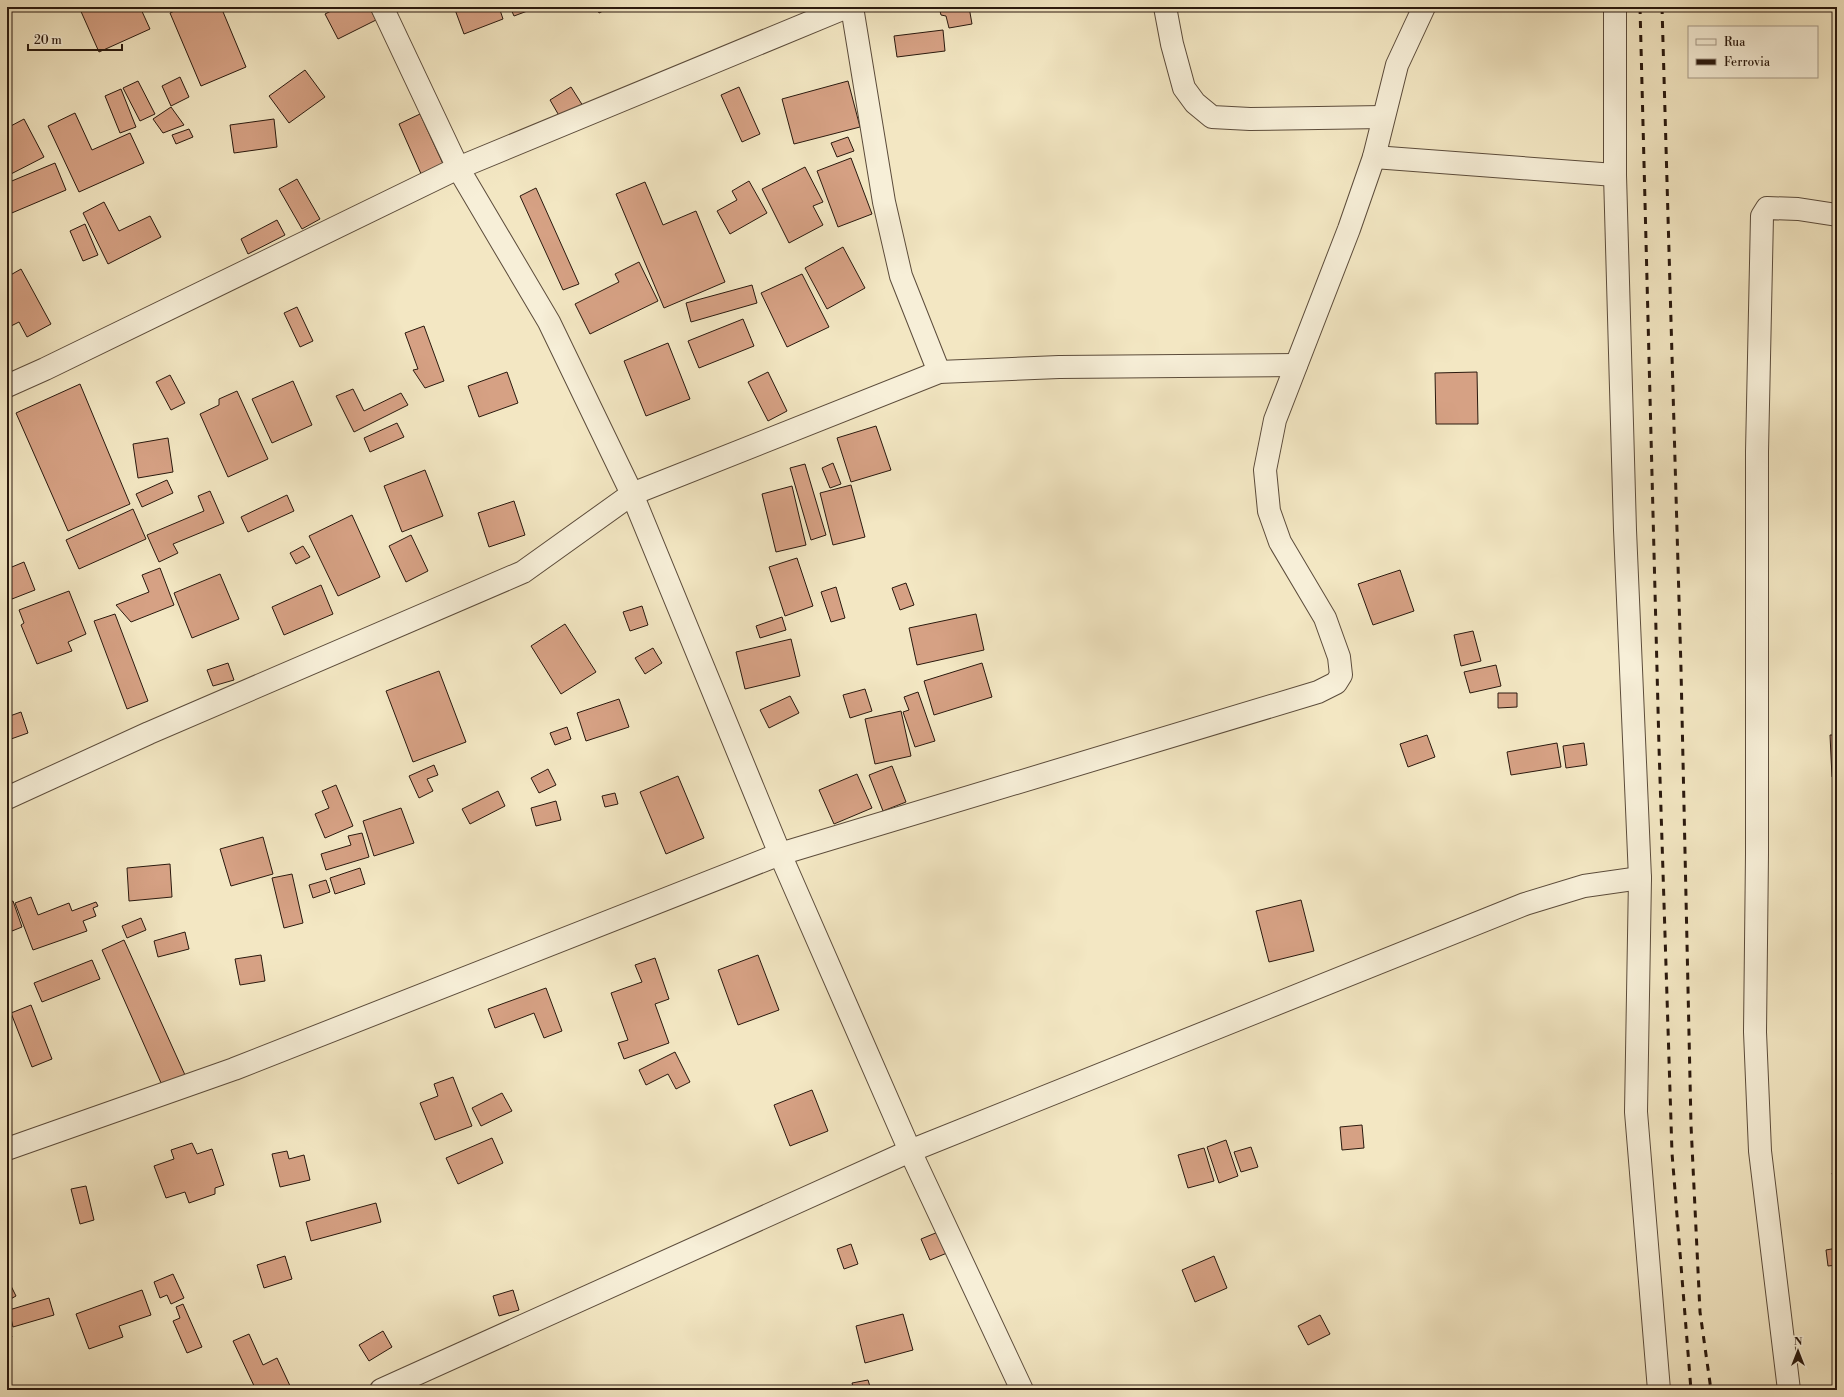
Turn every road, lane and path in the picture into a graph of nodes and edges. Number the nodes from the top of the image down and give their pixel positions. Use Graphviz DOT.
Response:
graph roads {
  1 [pos="382,7"];
  2 [pos="847,7"];
  3 [pos="852,7"];
  4 [pos="1165,7"];
  5 [pos="1424,7"];
  6 [pos="1615,7"];
  7 [pos="1383,117"];
  8 [pos="1374,158"];
  9 [pos="458,168"];
  10 [pos="1615,175"];
  11 [pos="1837,215"];
  12 [pos="1296,365"];
  13 [pos="939,372"];
  14 [pos="7,386"];
  15 [pos="632,494"];
  16 [pos="7,798"];
  17 [pos="780,854"];
  18 [pos="1640,878"];
  19 [pos="7,1149"];
  20 [pos="910,1151"];
  21 [pos="381,1390"];
  22 [pos="1022,1390"];
  23 [pos="1659,1390"];
  24 [pos="1789,1390"];
  1 -- 9 [label="street"];
  2 -- 9 [label="street"];
  3 -- 13 [label="street"];
  4 -- 7 [label="street"];
  5 -- 7 [label="street"];
  6 -- 10 [label="street"];
  7 -- 8 [label="street"];
  8 -- 10 [label="street"];
  8 -- 12 [label="street"];
  9 -- 14 [label="street"];
  9 -- 15 [label="street"];
  10 -- 18 [label="street"];
  11 -- 24 [label="street"];
  12 -- 13 [label="street"];
  12 -- 17 [label="street"];
  13 -- 15 [label="street"];
  15 -- 16 [label="street"];
  15 -- 17 [label="street"];
  17 -- 19 [label="street"];
  17 -- 20 [label="street"];
  18 -- 20 [label="street"];
  18 -- 23 [label="street"];
  20 -- 21 [label="street"];
  20 -- 22 [label="street"];
}
